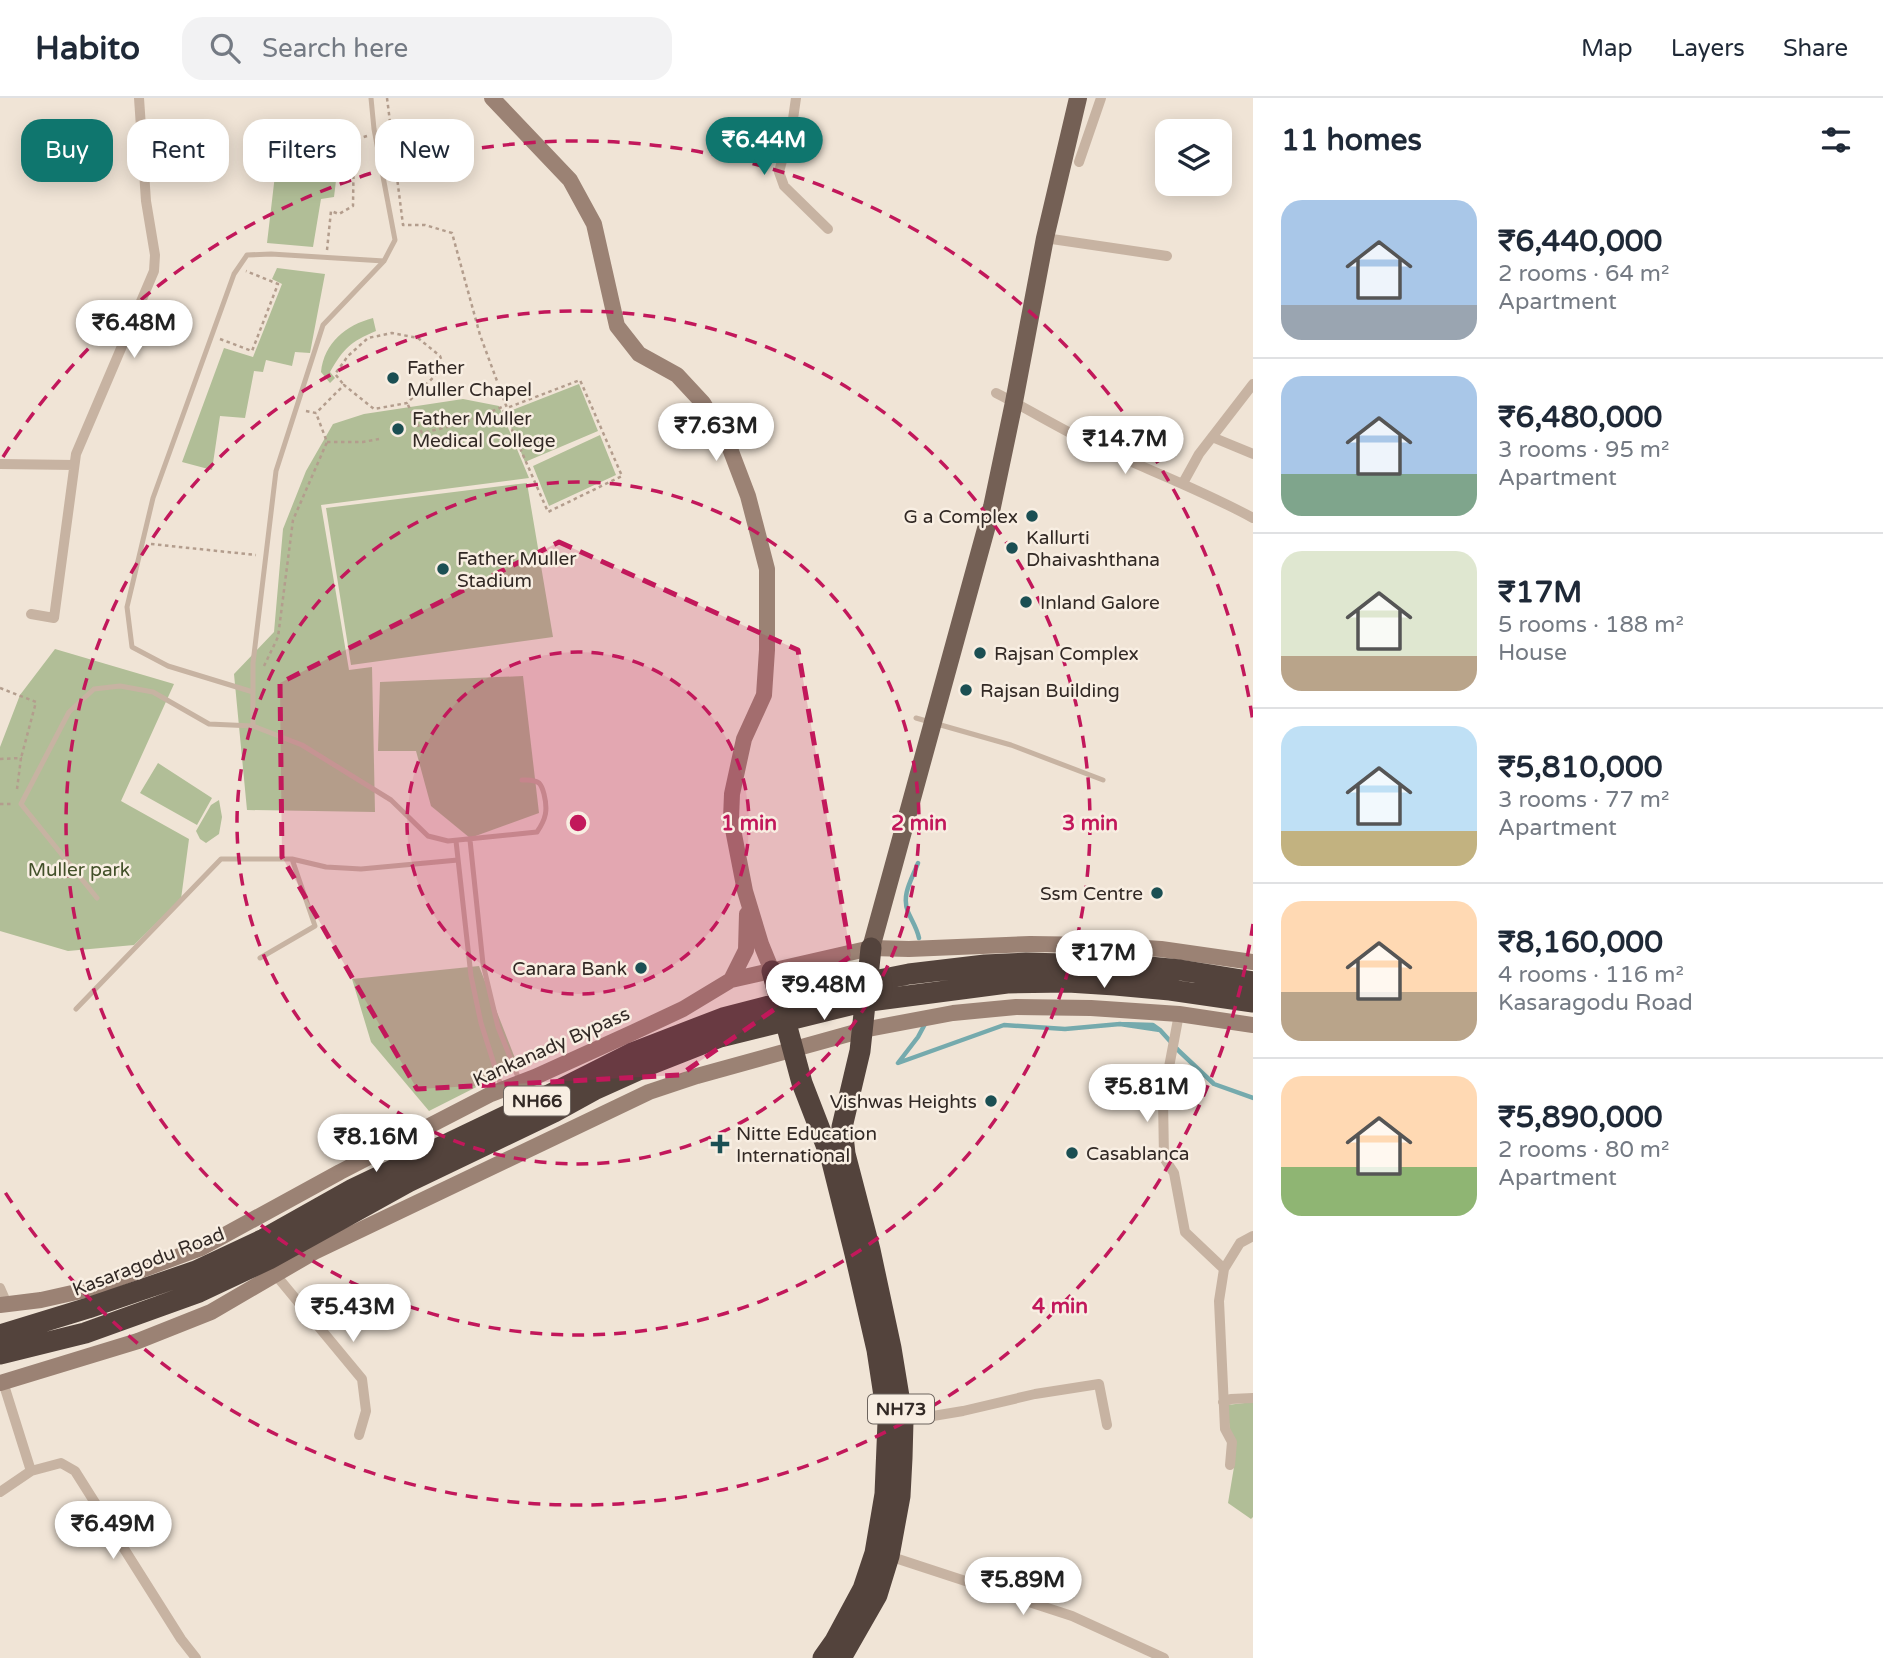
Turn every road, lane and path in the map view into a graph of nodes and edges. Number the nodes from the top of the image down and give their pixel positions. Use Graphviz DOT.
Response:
graph roads {
  1 [pos="139,98"];
  2 [pos="371,98"];
  3 [pos="387,98"];
  4 [pos="492,98"];
  5 [pos="796,98"];
  6 [pos="1078,98"];
  7 [pos="1101,98"];
  8 [pos="367,136"];
  9 [pos="1079,162"];
  10 [pos="828,229"];
  11 [pos="1045,238"];
  12 [pos="326,253"];
  13 [pos="1167,256"];
  14 [pos="384,261"];
  15 [pos="243,269"];
  16 [pos="216,337"];
  17 [pos="1253,384"];
  18 [pos="344,385"];
  19 [pos="996,393"];
  20 [pos="1014,402"];
  21 [pos="407,403"];
  22 [pos="504,407"];
  23 [pos="296,410"];
  24 [pos="316,413"];
  25 [pos="1212,437"];
  26 [pos="379,439"];
  27 [pos="327,442"];
  28 [pos="1253,454"];
  29 [pos="0,464"];
  30 [pos="74,465"];
  31 [pos="1183,483"];
  32 [pos="1253,518"];
  33 [pos="148,544"];
  34 [pos="266,556"];
  35 [pos="31,614"];
  36 [pos="0,688"];
  37 [pos="253,689"];
  38 [pos="925,720"];
  39 [pos="253,726"];
  40 [pos="21,758"];
  41 [pos="0,759"];
  42 [pos="522,780"];
  43 [pos="1103,780"];
  44 [pos="16,792"];
  45 [pos="470,840"];
  46 [pos="456,841"];
  47 [pos="292,859"];
  48 [pos="458,860"];
  49 [pos="745,891"];
  50 [pos="97,898"];
  51 [pos="871,948"];
  52 [pos="260,958"];
  53 [pos="1253,962"];
  54 [pos="772,971"];
  55 [pos="731,980"];
  56 [pos="1253,982"];
  57 [pos="1253,1002"];
  58 [pos="76,1009"];
  59 [pos="1179,1014"];
  60 [pos="1253,1025"];
  61 [pos="722,1028"];
  62 [pos="863,1030"];
  63 [pos="794,1050"];
  64 [pos="521,1082"];
  65 [pos="502,1089"];
  66 [pos="1253,1236"];
  67 [pos="1224,1269"];
  68 [pos="275,1274"];
  69 [pos="0,1288"];
  70 [pos="4,1304"];
  71 [pos="0,1335"];
  72 [pos="0,1354"];
  73 [pos="1,1383"];
  74 [pos="1253,1398"];
  75 [pos="1223,1402"];
  76 [pos="902,1421"];
  77 [pos="1107,1425"];
  78 [pos="359,1435"];
  79 [pos="1230,1465"];
  80 [pos="31,1471"];
  81 [pos="0,1492"];
  82 [pos="890,1556"];
  83 [pos="196,1658"];
  84 [pos="823,1658"];
  85 [pos="841,1658"];
  86 [pos="1164,1658"];
  1 -- 30 [label="street"];
  2 -- 14 [label="lane"];
  3 -- 22 [label="path"];
  4 -- 49 [label="street"];
  5 -- 10 [label="street"];
  6 -- 11 [label="main road"];
  7 -- 9 [label="street"];
  8 -- 12 [label="path"];
  11 -- 13 [label="street"];
  11 -- 20 [label="main road"];
  14 -- 23 [label="lane"];
  14 -- 37 [label="lane"];
  15 -- 16 [label="path"];
  17 -- 25 [label="street"];
  18 -- 21 [label="path"];
  18 -- 21 [label="path"];
  18 -- 24 [label="path"];
  19 -- 20 [label="street"];
  20 -- 31 [label="street"];
  20 -- 38 [label="main road"];
  21 -- 22 [label="path"];
  22 -- 22 [label="path"];
  23 -- 24 [label="path"];
  23 -- 34 [label="lane"];
  24 -- 27 [label="path"];
  25 -- 28 [label="street"];
  25 -- 31 [label="street"];
  26 -- 27 [label="path"];
  27 -- 37 [label="path"];
  29 -- 30 [label="street"];
  30 -- 35 [label="street"];
  31 -- 32 [label="street"];
  33 -- 34 [label="path"];
  34 -- 37 [label="lane"];
  36 -- 40 [label="path"];
  37 -- 39 [label="lane"];
  38 -- 43 [label="lane"];
  38 -- 51 [label="main road"];
  39 -- 46 [label="lane"];
  39 -- 50 [label="lane"];
  40 -- 41 [label="path"];
  40 -- 44 [label="path"];
  42 -- 45 [label="lane"];
  45 -- 46 [label="lane"];
  45 -- 64 [label="lane"];
  46 -- 48 [label="lane"];
  47 -- 48 [label="lane"];
  47 -- 52 [label="lane"];
  47 -- 58 [label="lane"];
  48 -- 65 [label="lane"];
  49 -- 54 [label="street"];
  49 -- 55 [label="street"];
  51 -- 53 [label="street"];
  51 -- 54 [label="street"];
  51 -- 62 [label="highway, NH73"];
  54 -- 55 [label="street"];
  54 -- 63 [label="highway, NH73"];
  55 -- 64 [label="street, Kankanady Bypass"];
  56 -- 61 [label="highway, NH66"];
  57 -- 61 [label="highway, NH66"];
  59 -- 60 [label="street"];
  59 -- 62 [label="street"];
  59 -- 67 [label="street"];
  61 -- 71 [label="highway, Kasaragodu Road / NH66"];
  61 -- 72 [label="highway, NH66"];
  62 -- 63 [label="street"];
  62 -- 76 [label="highway, NH73"];
  63 -- 68 [label="street"];
  63 -- 84 [label="highway, NH73"];
  64 -- 65 [label="street, Kankanady Bypass"];
  65 -- 70 [label="street, Kankanady Bypass"];
  66 -- 67 [label="street"];
  67 -- 75 [label="street"];
  68 -- 73 [label="street"];
  68 -- 78 [label="street"];
  69 -- 70 [label="street"];
  73 -- 80 [label="street"];
  74 -- 75 [label="street"];
  75 -- 79 [label="street"];
  76 -- 77 [label="street"];
  76 -- 82 [label="highway, NH73"];
  80 -- 81 [label="street"];
  80 -- 83 [label="street"];
  82 -- 85 [label="highway, NH73"];
  82 -- 86 [label="street"];
}
